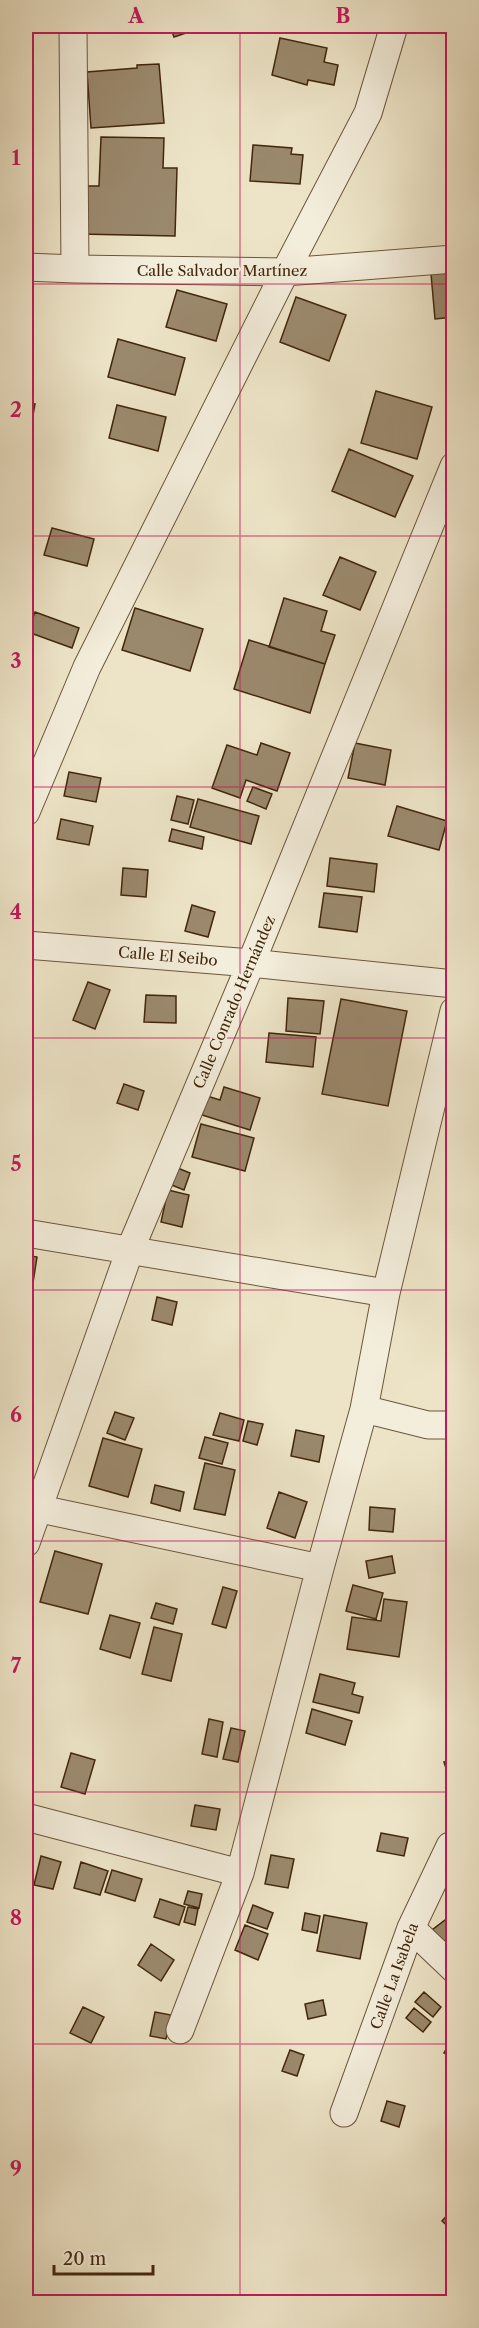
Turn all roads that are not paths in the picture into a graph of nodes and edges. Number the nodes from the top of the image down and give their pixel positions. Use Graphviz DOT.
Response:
graph roads {
  1 [pos="73,26"];
  2 [pos="394,26"];
  3 [pos="453,259"];
  4 [pos="26,267"];
  5 [pos="75,269"];
  6 [pos="285,272"];
  7 [pos="453,466"];
  8 [pos="26,812"];
  9 [pos="26,945"];
  10 [pos="250,963"];
  11 [pos="453,984"];
  12 [pos="453,1011"];
  13 [pos="26,1233"];
  14 [pos="130,1250"];
  15 [pos="386,1293"];
  16 [pos="364,1409"];
  17 [pos="453,1425"];
  18 [pos="32,1507"];
  19 [pos="26,1543"];
  20 [pos="320,1568"];
  21 [pos="26,1817"];
  22 [pos="453,1845"];
  23 [pos="240,1873"];
  24 [pos="411,1928"];
  25 [pos="453,1968"];
  26 [pos="180,2030"];
  27 [pos="344,2113"];
  1 -- 5 [label="street"];
  2 -- 6 [label="street"];
  3 -- 6 [label="street, Calle Salvador Martínez"];
  4 -- 5 [label="street, Calle Salvador Martínez"];
  5 -- 6 [label="street, Calle Salvador Martínez"];
  6 -- 8 [label="street"];
  7 -- 10 [label="street, Calle Conrado Hernández"];
  9 -- 10 [label="street, Calle El Seibo"];
  10 -- 11 [label="street, Calle El Seibo"];
  10 -- 14 [label="street, Calle Conrado Hernández"];
  12 -- 15 [label="street"];
  13 -- 14 [label="street"];
  14 -- 15 [label="street"];
  14 -- 18 [label="street, Calle Conrado Hernández"];
  15 -- 16 [label="street"];
  16 -- 17 [label="street"];
  16 -- 20 [label="street"];
  18 -- 19 [label="street, Calle Conrado Hernández"];
  18 -- 20 [label="street"];
  20 -- 23 [label="street"];
  21 -- 23 [label="street"];
  22 -- 24 [label="street, Calle La Isabela"];
  23 -- 26 [label="street"];
  24 -- 25 [label="street"];
  24 -- 27 [label="street, Calle La Isabela"];
}
